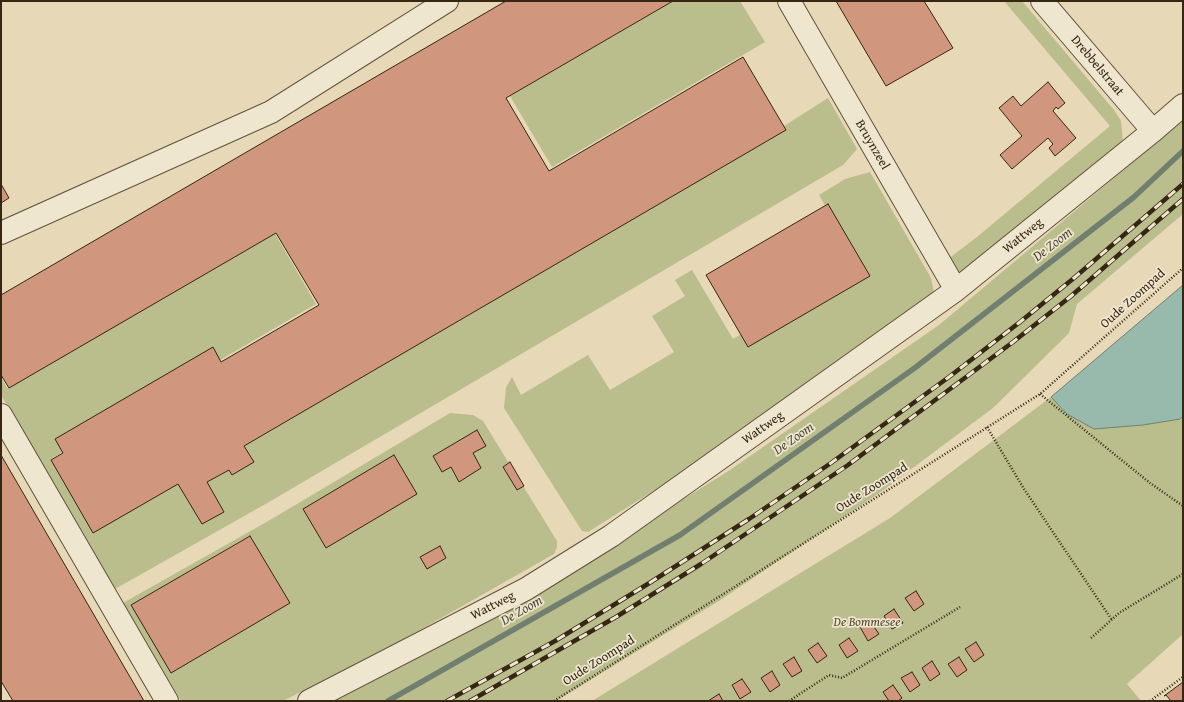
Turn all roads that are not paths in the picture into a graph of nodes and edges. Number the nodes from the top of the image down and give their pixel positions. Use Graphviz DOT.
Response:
graph roads {
  1 [pos="447,1"];
  2 [pos="789,1"];
  3 [pos="1042,1"];
  4 [pos="1183,105"];
  5 [pos="1153,131"];
  6 [pos="1,233"];
  7 [pos="956,290"];
  8 [pos="1,415"];
  9 [pos="167,701"];
  10 [pos="309,701"];
  1 -- 6 [label="street"];
  2 -- 7 [label="street, Bruynzeel"];
  3 -- 5 [label="street, Drebbelstraat"];
  4 -- 5 [label="street, Wattweg"];
  5 -- 7 [label="street, Wattweg"];
  7 -- 10 [label="street, Wattweg"];
  8 -- 9 [label="street"];
}
